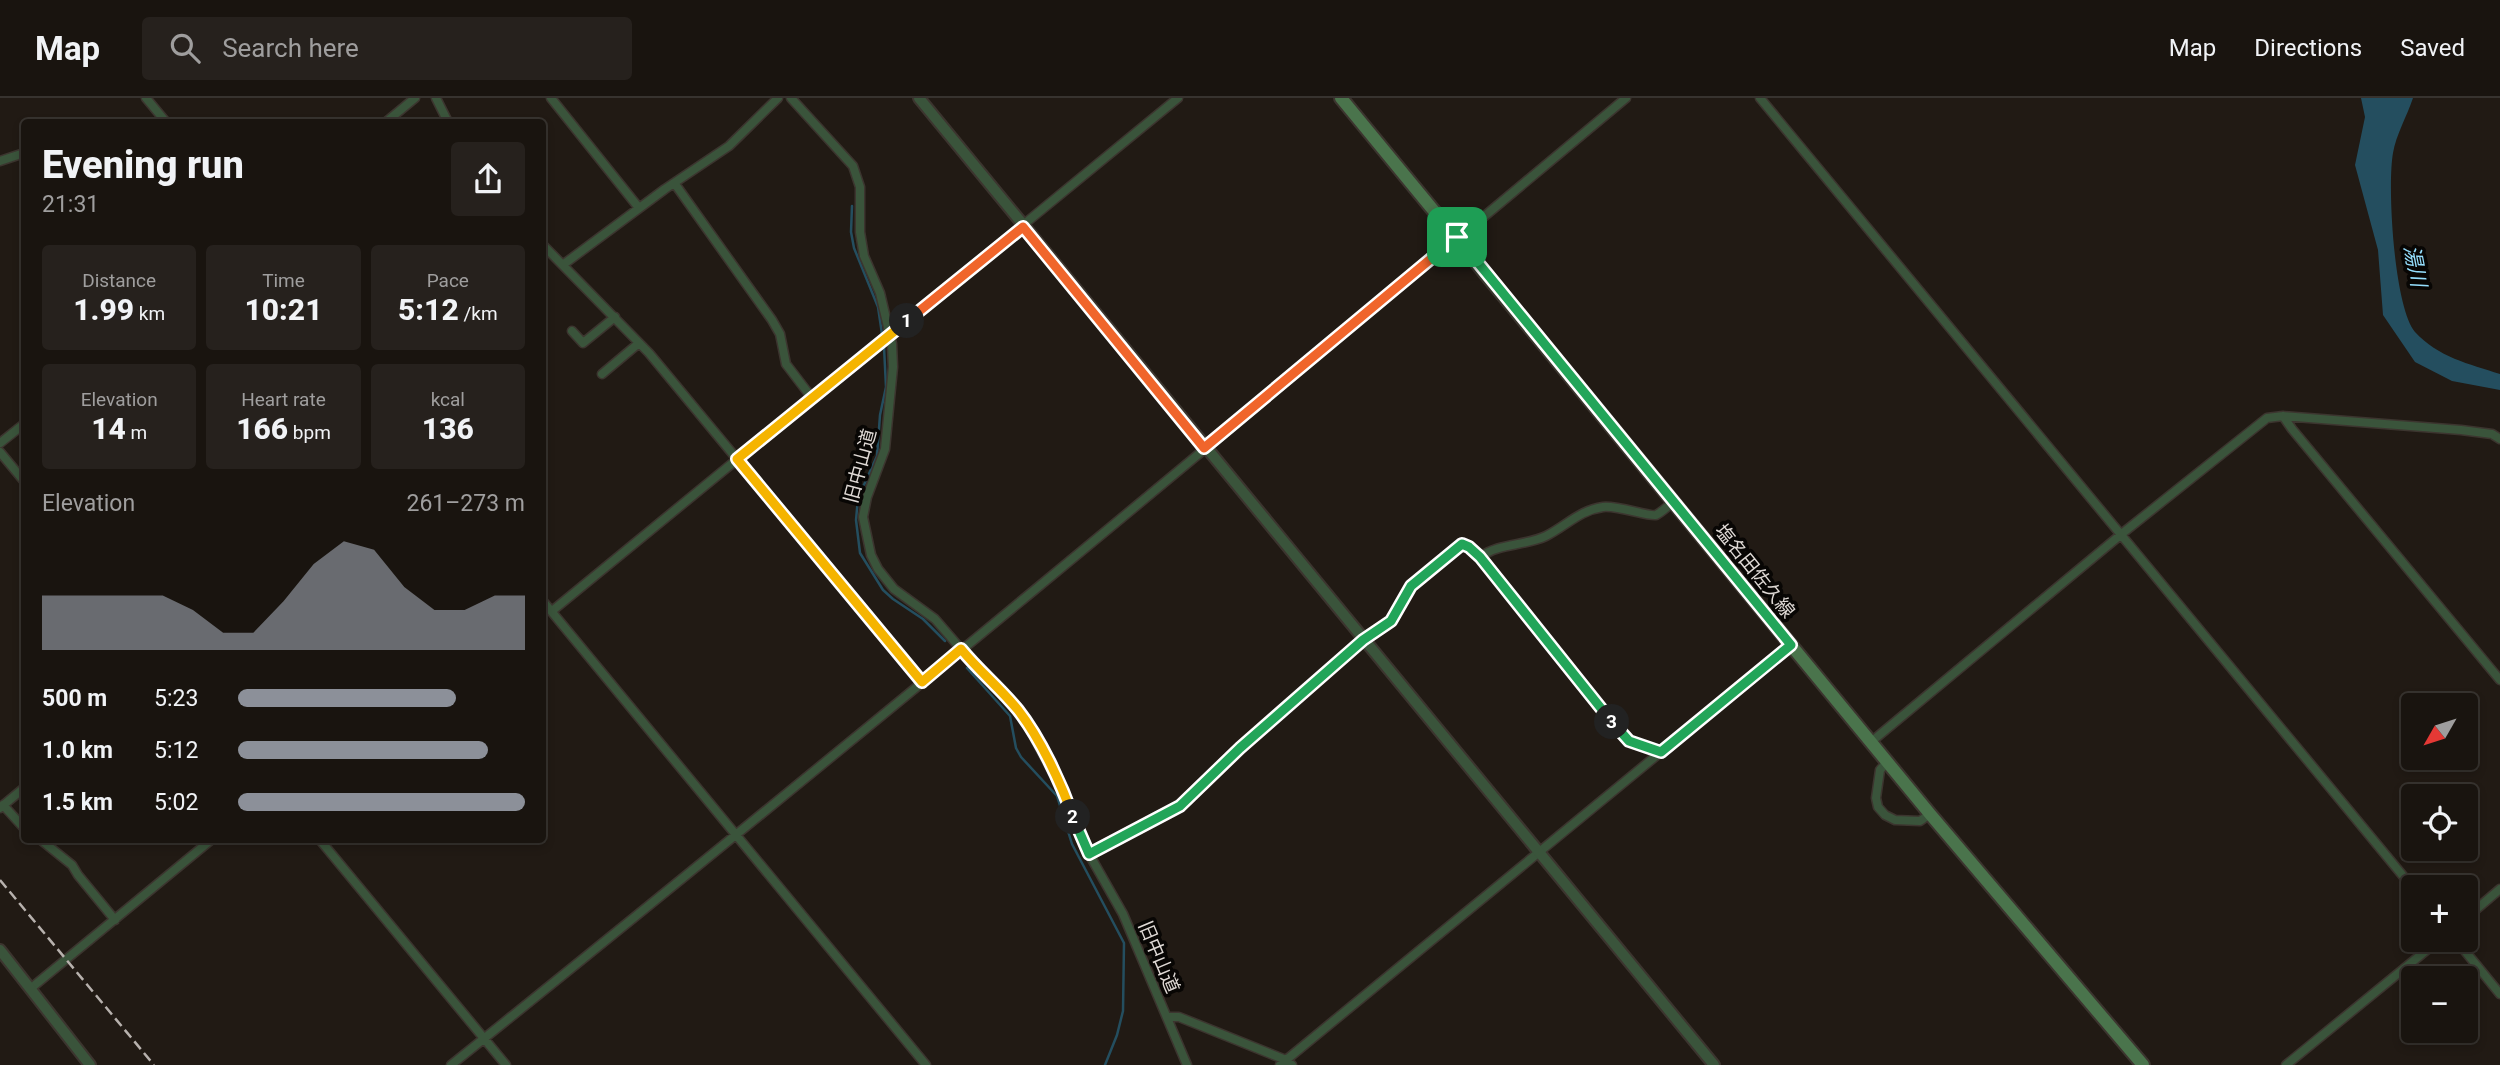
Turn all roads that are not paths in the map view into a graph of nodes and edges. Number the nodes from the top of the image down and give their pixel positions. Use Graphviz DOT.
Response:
graph roads {
  1 [pos="146,98"];
  2 [pos="415,98"];
  3 [pos="436,98"];
  4 [pos="551,98"];
  5 [pos="778,98"];
  6 [pos="791,98"];
  7 [pos="919,98"];
  8 [pos="1178,98"];
  9 [pos="1341,98"];
  10 [pos="1626,98"];
  11 [pos="1760,98"];
  12 [pos="164,119"];
  13 [pos="390,119"];
  14 [pos="446,119"];
  15 [pos="21,154"];
  16 [pos="0,161"];
  17 [pos="675,184"];
  18 [pos="639,208"];
  19 [pos="1023,227"];
  20 [pos="1457,237"];
  21 [pos="546,248"];
  22 [pos="564,264"];
  23 [pos="615,317"];
  24 [pos="572,331"];
  25 [pos="890,335"];
  26 [pos="639,343"];
  27 [pos="602,374"];
  28 [pos="812,398"];
  29 [pos="2283,415"];
  30 [pos="21,426"];
  31 [pos="2500,439"];
  32 [pos="0,443"];
  33 [pos="1204,448"];
  34 [pos="0,452"];
  35 [pos="737,459"];
  36 [pos="21,477"];
  37 [pos="1673,502"];
  38 [pos="2120,536"];
  39 [pos="1480,557"];
  40 [pos="546,604"];
  41 [pos="552,611"];
  42 [pos="1363,640"];
  43 [pos="1791,645"];
  44 [pos="961,649"];
  45 [pos="2500,680"];
  46 [pos="922,682"];
  47 [pos="1871,742"];
  48 [pos="1661,752"];
  49 [pos="1887,762"];
  50 [pos="21,790"];
  51 [pos="1,806"];
  52 [pos="1930,814"];
  53 [pos="21,825"];
  54 [pos="735,833"];
  55 [pos="45,843"];
  56 [pos="207,843"];
  57 [pos="322,843"];
  58 [pos="1538,852"];
  59 [pos="1089,854"];
  60 [pos="2402,875"];
  61 [pos="2500,889"];
  62 [pos="2478,908"];
  63 [pos="115,920"];
  64 [pos="0,950"];
  65 [pos="2424,952"];
  66 [pos="2466,952"];
  67 [pos="30,989"];
  68 [pos="2500,994"];
  69 [pos="1167,1017"];
  70 [pos="484,1038"];
  71 [pos="1286,1063"];
  72 [pos="89,1065"];
  73 [pos="451,1065"];
  74 [pos="506,1065"];
  75 [pos="926,1065"];
  76 [pos="1187,1065"];
  77 [pos="1714,1065"];
  78 [pos="2143,1065"];
  79 [pos="2286,1065"];
  1 -- 12 [label="street"];
  2 -- 13 [label="street"];
  3 -- 14 [label="street"];
  4 -- 18 [label="street"];
  5 -- 17 [label="street"];
  6 -- 25 [label="street, 旧中山道"];
  7 -- 19 [label="street"];
  8 -- 19 [label="street"];
  9 -- 20 [label="main road, 塩名田佐久線"];
  10 -- 20 [label="street"];
  11 -- 38 [label="street"];
  15 -- 16 [label="street"];
  17 -- 18 [label="street"];
  17 -- 28 [label="street"];
  18 -- 22 [label="street"];
  19 -- 25 [label="street"];
  19 -- 33 [label="street"];
  20 -- 33 [label="street"];
  20 -- 37 [label="main road, 塩名田佐久線"];
  21 -- 22 [label="street"];
  22 -- 23 [label="street"];
  23 -- 24 [label="street"];
  23 -- 26 [label="street"];
  25 -- 28 [label="street"];
  25 -- 44 [label="street, 旧中山道"];
  26 -- 27 [label="street"];
  26 -- 35 [label="street"];
  28 -- 35 [label="street"];
  29 -- 31 [label="street"];
  29 -- 38 [label="street"];
  29 -- 45 [label="street"];
  30 -- 32 [label="street"];
  33 -- 42 [label="street"];
  33 -- 44 [label="street"];
  34 -- 36 [label="street"];
  35 -- 41 [label="street"];
  35 -- 46 [label="street"];
  37 -- 39 [label="street"];
  37 -- 43 [label="main road, 塩名田佐久線"];
  38 -- 47 [label="street"];
  38 -- 60 [label="street"];
  39 -- 42 [label="street"];
  39 -- 48 [label="street"];
  40 -- 41 [label="street"];
  41 -- 54 [label="street"];
  42 -- 58 [label="street"];
  42 -- 59 [label="street"];
  43 -- 47 [label="main road, 塩名田佐久線"];
  43 -- 48 [label="street"];
  44 -- 46 [label="street"];
  44 -- 59 [label="street, 旧中山道"];
  46 -- 54 [label="street"];
  47 -- 49 [label="main road, 塩名田佐久線"];
  48 -- 58 [label="street"];
  49 -- 52 [label="main road, 塩名田佐久線"];
  49 -- 52 [label="street"];
  50 -- 51 [label="street"];
  51 -- 53 [label="street"];
  52 -- 78 [label="main road, 塩名田佐久線"];
  54 -- 70 [label="street"];
  54 -- 75 [label="street"];
  55 -- 63 [label="street"];
  56 -- 63 [label="street"];
  57 -- 70 [label="street"];
  58 -- 71 [label="street"];
  58 -- 77 [label="street"];
  59 -- 69 [label="street, 旧中山道"];
  61 -- 62 [label="street"];
  63 -- 67 [label="street"];
  64 -- 67 [label="street"];
  65 -- 79 [label="street"];
  66 -- 68 [label="street"];
  67 -- 72 [label="street"];
  69 -- 71 [label="street"];
  69 -- 76 [label="street, 旧中山道"];
  70 -- 73 [label="street"];
  70 -- 74 [label="street"];
}
